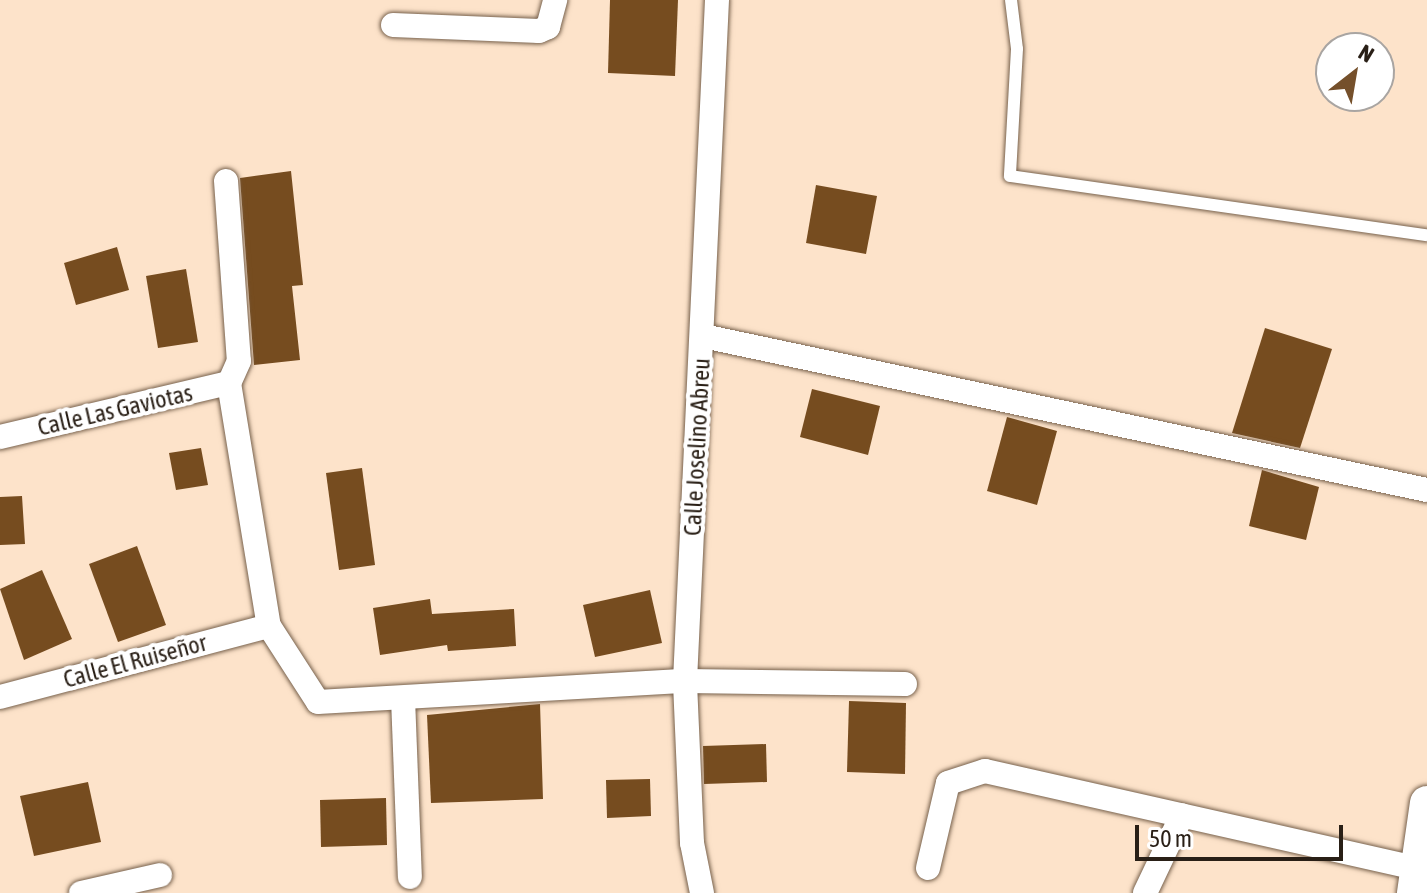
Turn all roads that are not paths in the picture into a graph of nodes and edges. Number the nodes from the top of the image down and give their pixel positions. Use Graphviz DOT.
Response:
graph roads {
  1 [pos="555,0"];
  2 [pos="717,0"];
  3 [pos="1011,0"];
  4 [pos="393,25"];
  5 [pos="226,181"];
  6 [pos="1427,235"];
  7 [pos="703,336"];
  8 [pos="229,383"];
  9 [pos="0,437"];
  10 [pos="1427,490"];
  11 [pos="269,626"];
  12 [pos="685,681"];
  13 [pos="905,684"];
  14 [pos="0,697"];
  15 [pos="403,698"];
  16 [pos="1427,803"];
  17 [pos="1182,815"];
  18 [pos="928,868"];
  19 [pos="160,875"];
  20 [pos="410,877"];
  21 [pos="1415,880"];
  22 [pos="81,893"];
  23 [pos="702,893"];
  24 [pos="1145,893"];
  1 -- 4 [label="street"];
  2 -- 7 [label="street, Calle Joselino Abreu"];
  3 -- 6 [label="lane"];
  5 -- 8 [label="street"];
  7 -- 10 [label="street"];
  7 -- 12 [label="street, Calle Joselino Abreu"];
  8 -- 9 [label="street, Calle Las Gaviotas"];
  8 -- 11 [label="street"];
  11 -- 14 [label="street, Calle El Ruiseñor"];
  11 -- 15 [label="street"];
  12 -- 13 [label="street"];
  12 -- 15 [label="street"];
  12 -- 23 [label="street, Calle Joselino Abreu"];
  15 -- 20 [label="street"];
  16 -- 21 [label="main road"];
  17 -- 18 [label="street"];
  17 -- 21 [label="street"];
  17 -- 24 [label="street"];
  19 -- 22 [label="street"];
}
